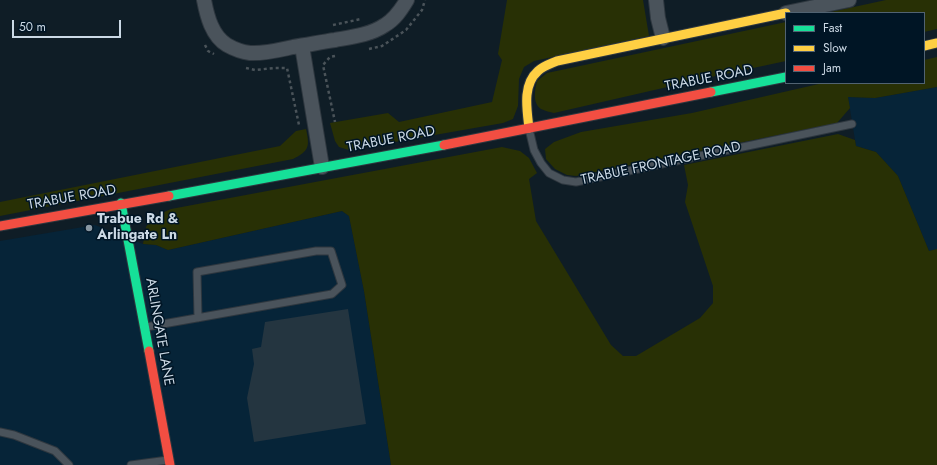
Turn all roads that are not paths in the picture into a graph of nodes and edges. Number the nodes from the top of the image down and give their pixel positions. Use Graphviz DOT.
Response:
graph roads {
  1 [pos="204,0"];
  2 [pos="407,0"];
  3 [pos="656,0"];
  4 [pos="849,0"];
  5 [pos="791,12"];
  6 [pos="785,13"];
  7 [pos="664,38"];
  8 [pos="937,44"];
  9 [pos="302,46"];
  10 [pos="925,46"];
  11 [pos="785,77"];
  12 [pos="852,124"];
  13 [pos="529,128"];
  14 [pos="322,167"];
  15 [pos="121,204"];
  16 [pos="0,226"];
  17 [pos="198,318"];
  18 [pos="144,327"];
  19 [pos="0,432"];
  20 [pos="169,463"];
  21 [pos="69,465"];
  22 [pos="131,465"];
  1 -- 9 [label="street"];
  2 -- 9 [label="street"];
  3 -- 7 [label="street"];
  4 -- 5 [label="street, TRABUE FRONTAGE ROAD"];
  6 -- 7 [label="main road, TRABUE FRONTAGE ROAD"];
  7 -- 13 [label="main road, TRABUE FRONTAGE ROAD"];
  8 -- 10 [label="main road"];
  9 -- 14 [label="street"];
  11 -- 13 [label="main road, TRABUE ROAD"];
  12 -- 13 [label="lane, TRABUE FRONTAGE ROAD"];
  13 -- 14 [label="main road, TRABUE ROAD"];
  14 -- 15 [label="main road, TRABUE ROAD"];
  15 -- 16 [label="main road, TRABUE ROAD"];
  15 -- 18 [label="main road, ARLINGATE LANE"];
  17 -- 17 [label="lane"];
  17 -- 18 [label="lane"];
  18 -- 20 [label="main road, ARLINGATE LANE"];
  19 -- 21 [label="lane"];
  20 -- 22 [label="lane"];
}
